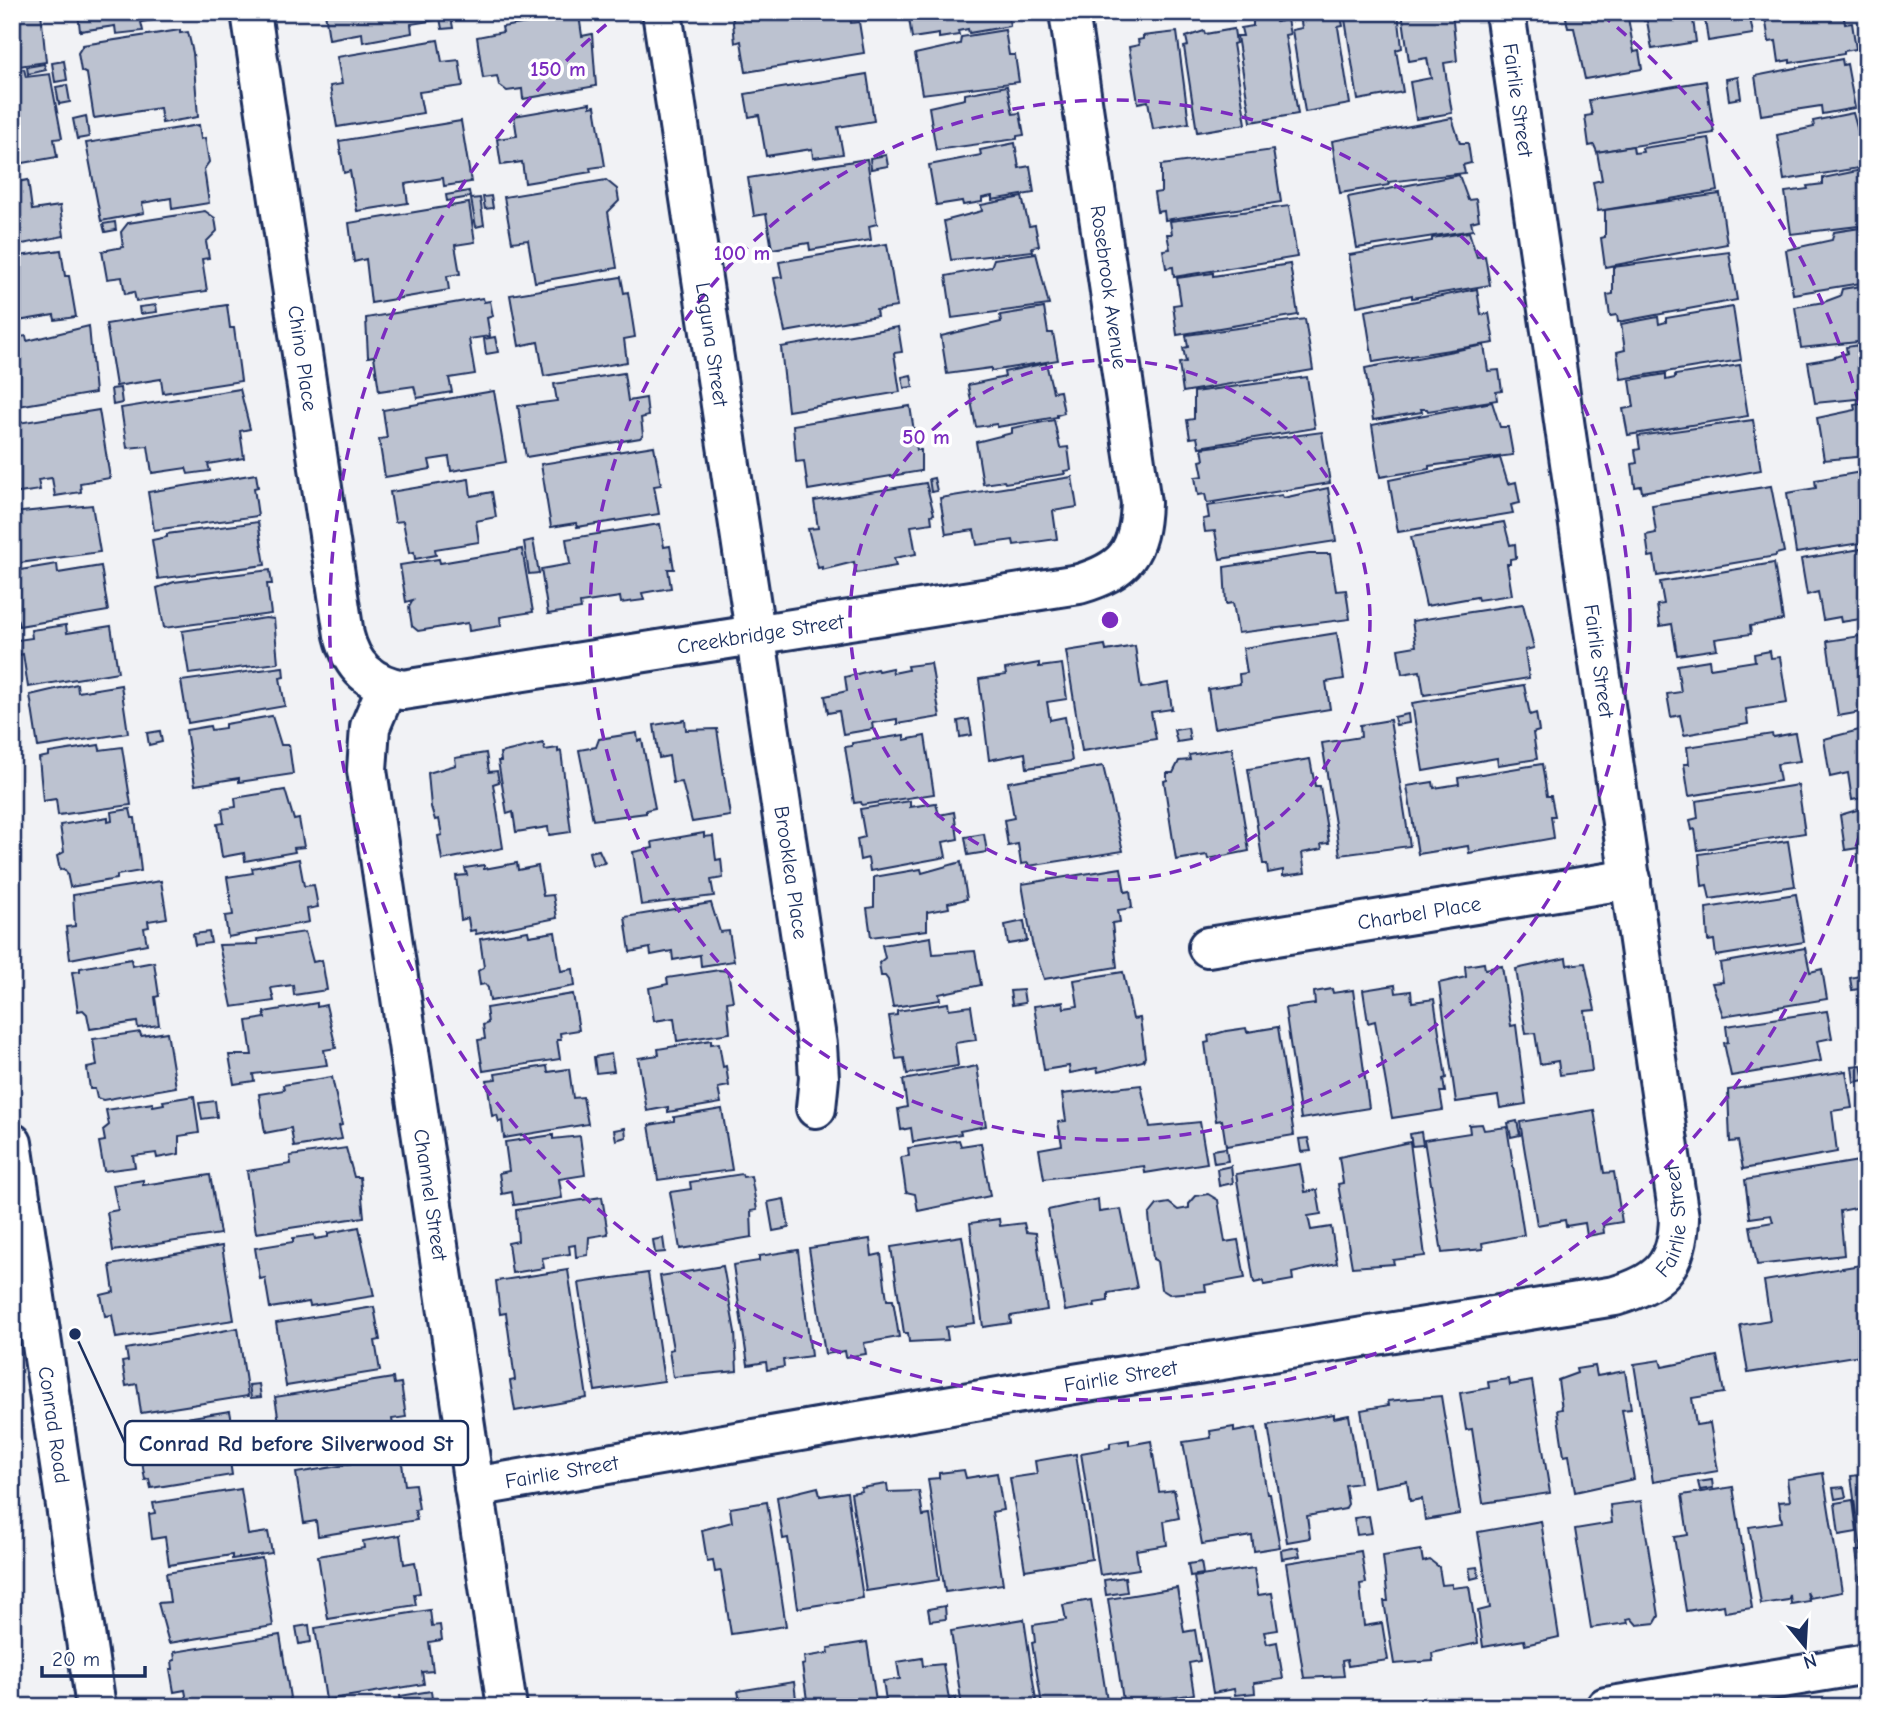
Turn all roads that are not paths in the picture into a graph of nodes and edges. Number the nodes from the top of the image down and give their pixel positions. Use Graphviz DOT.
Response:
graph roads {
  1 [pos="251,12"];
  2 [pos="662,12"];
  3 [pos="1069,12"];
  4 [pos="1505,12"];
  5 [pos="1126,560"];
  6 [pos="755,636"];
  7 [pos="387,687"];
  8 [pos="1631,879"];
  9 [pos="1208,947"];
  10 [pos="816,1108"];
  11 [pos="12,1143"];
  12 [pos="474,1487"];
  13 [pos="1867,1664"];
  14 [pos="1759,1695"];
  15 [pos="96,1707"];
  16 [pos="508,1707"];
  17 [pos="1606,1707"];
  1 -- 7 [label="street, Chino Place"];
  2 -- 6 [label="street, Laguna Street"];
  3 -- 5 [label="street, Rosebrook Avenue"];
  4 -- 8 [label="street, Fairlie Street"];
  5 -- 6 [label="street, Creekbridge Street"];
  6 -- 7 [label="street, Creekbridge Street"];
  6 -- 10 [label="street, Brooklea Place"];
  7 -- 12 [label="street, Channel Street"];
  8 -- 9 [label="street, Charbel Place"];
  8 -- 12 [label="street, Fairlie Street"];
  11 -- 15 [label="street, Conrad Road"];
  12 -- 16 [label="street, Channel Street"];
  13 -- 14 [label="street"];
  14 -- 17 [label="street"];
}
